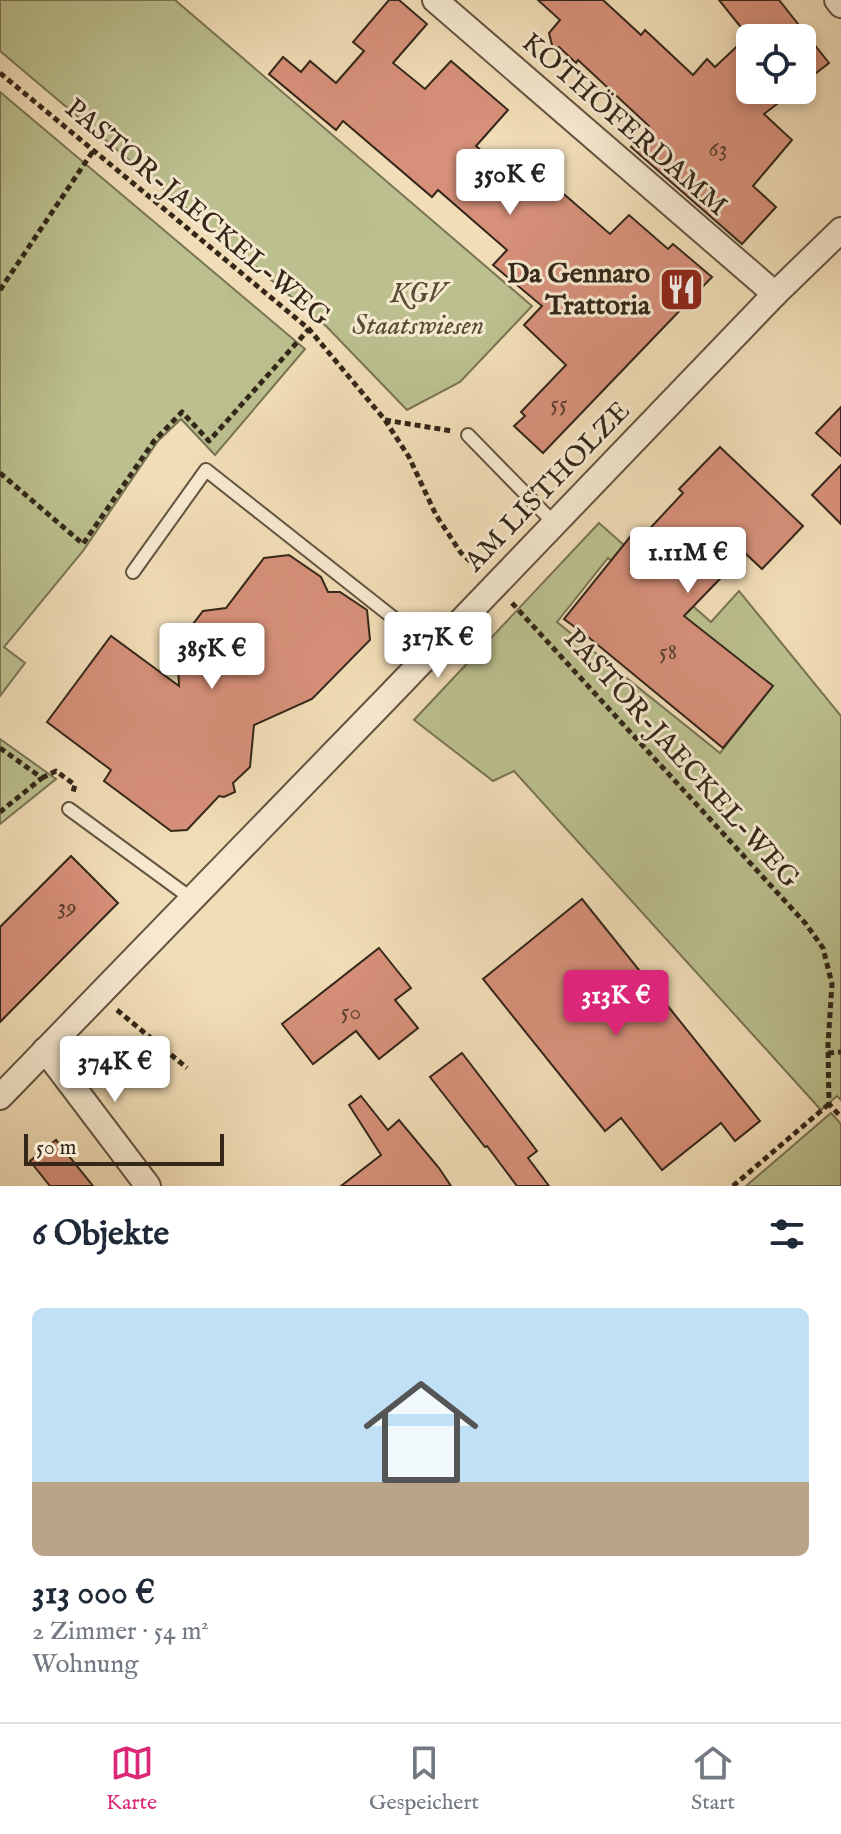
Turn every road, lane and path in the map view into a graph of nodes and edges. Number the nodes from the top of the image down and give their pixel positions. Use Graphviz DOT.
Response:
graph roads {
  1 [pos="435,0"];
  2 [pos="837,0"];
  3 [pos="841,5"];
  4 [pos="0,73"];
  5 [pos="93,151"];
  6 [pos="841,230"];
  7 [pos="0,290"];
  8 [pos="775,294"];
  9 [pos="309,329"];
  10 [pos="385,420"];
  11 [pos="468,435"];
  12 [pos="0,473"];
  13 [pos="554,523"];
  14 [pos="461,553"];
  15 [pos="133,572"];
  16 [pos="519,612"];
  17 [pos="434,650"];
  18 [pos="0,748"];
  19 [pos="42,778"];
  20 [pos="69,809"];
  21 [pos="0,812"];
  22 [pos="192,899"];
  23 [pos="98,995"];
  24 [pos="45,1050"];
  25 [pos="841,1052"];
  26 [pos="828,1053"];
  27 [pos="187,1068"];
  28 [pos="837,1077"];
  29 [pos="829,1078"];
  30 [pos="0,1097"];
  31 [pos="829,1104"];
  32 [pos="841,1117"];
  33 [pos="148,1186"];
  34 [pos="733,1186"];
  1 -- 8 [label="street, KOTHÖFERDAMM"];
  2 -- 3 [label="street"];
  4 -- 5 [label="path, PASTOR-JAECKEL-WEG"];
  5 -- 7 [label="path"];
  5 -- 9 [label="path, PASTOR-JAECKEL-WEG"];
  6 -- 8 [label="street, AM LISTHOLZE"];
  8 -- 13 [label="street, AM LISTHOLZE"];
  9 -- 10 [label="path, PASTOR-JAECKEL-WEG"];
  9 -- 12 [label="path"];
  10 -- 11 [label="path"];
  10 -- 14 [label="path, PASTOR-JAECKEL-WEG"];
  11 -- 13 [label="lane"];
  13 -- 17 [label="street, AM LISTHOLZE"];
  15 -- 17 [label="lane"];
  16 -- 26 [label="path, PASTOR-JAECKEL-WEG"];
  17 -- 22 [label="street, AM LISTHOLZE"];
  18 -- 19 [label="path"];
  19 -- 20 [label="path"];
  19 -- 21 [label="path"];
  20 -- 22 [label="lane"];
  22 -- 23 [label="street, AM LISTHOLZE"];
  23 -- 24 [label="street, AM LISTHOLZE"];
  23 -- 27 [label="path"];
  24 -- 30 [label="street, AM LISTHOLZE"];
  24 -- 33 [label="street"];
  25 -- 26 [label="path"];
  26 -- 29 [label="path, PASTOR-JAECKEL-WEG"];
  28 -- 29 [label="path"];
  29 -- 31 [label="path, PASTOR-JAECKEL-WEG"];
  31 -- 32 [label="path"];
  31 -- 34 [label="path"];
}
